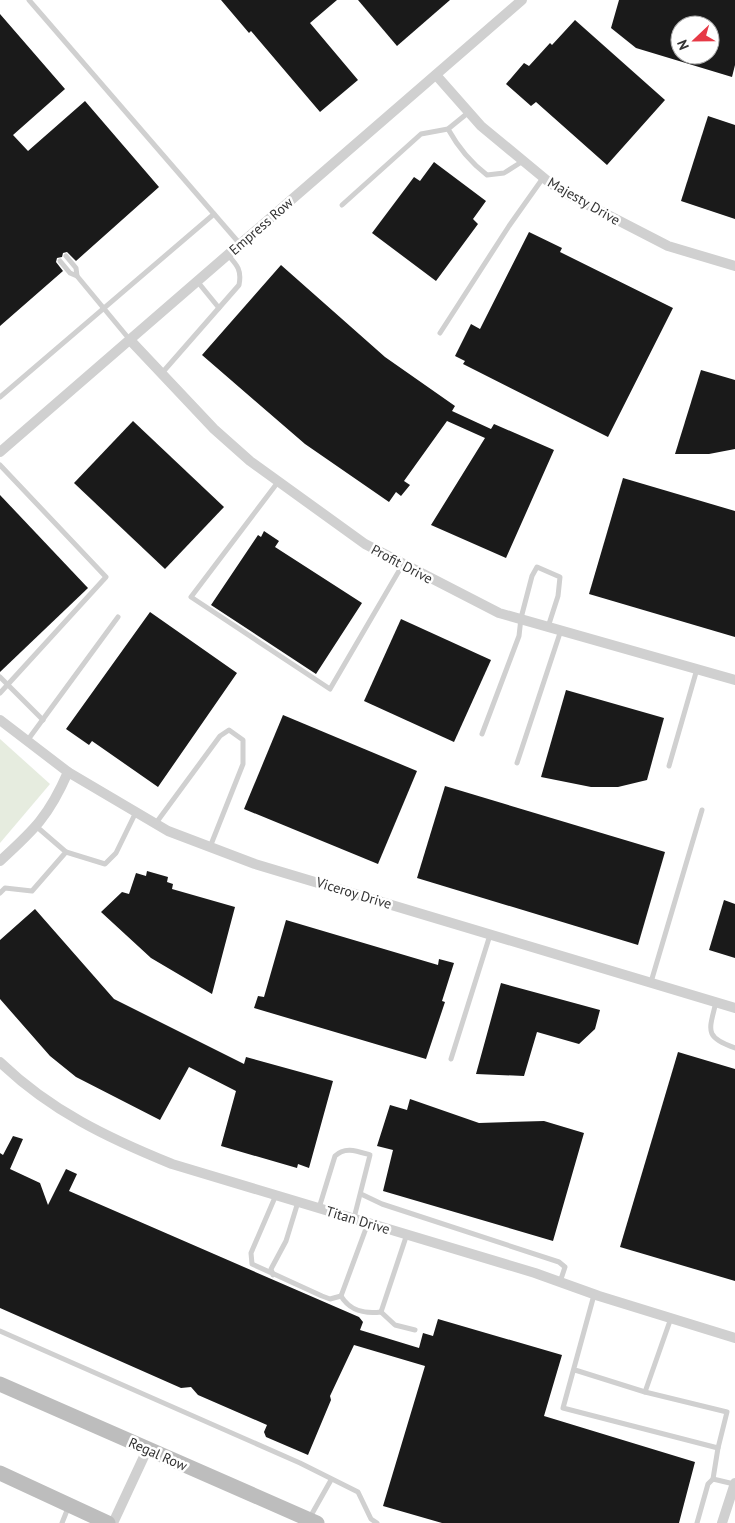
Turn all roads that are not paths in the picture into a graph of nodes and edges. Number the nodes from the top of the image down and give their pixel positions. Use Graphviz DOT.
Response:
graph roads {
  1 [pos="29,0"];
  2 [pos="522,0"];
  3 [pos="436,75"];
  4 [pos="469,112"];
  5 [pos="448,129"];
  6 [pos="523,160"];
  7 [pos="544,178"];
  8 [pos="342,205"];
  9 [pos="214,214"];
  10 [pos="240,244"];
  11 [pos="228,255"];
  12 [pos="66,256"];
  13 [pos="60,261"];
  14 [pos="735,266"];
  15 [pos="78,276"];
  16 [pos="197,281"];
  17 [pos="104,308"];
  18 [pos="219,308"];
  19 [pos="440,333"];
  20 [pos="130,340"];
  21 [pos="162,373"];
  22 [pos="0,398"];
  23 [pos="1,450"];
  24 [pos="0,465"];
  25 [pos="278,482"];
  26 [pos="403,564"];
  27 [pos="118,617"];
  28 [pos="521,618"];
  29 [pos="548,627"];
  30 [pos="561,630"];
  31 [pos="697,669"];
  32 [pos="0,678"];
  33 [pos="735,680"];
  34 [pos="7,685"];
  35 [pos="0,693"];
  36 [pos="0,720"];
  37 [pos="43,720"];
  38 [pos="482,734"];
  39 [pos="28,741"];
  40 [pos="517,763"];
  41 [pos="669,766"];
  42 [pos="68,772"];
  43 [pos="702,810"];
  44 [pos="136,811"];
  45 [pos="156,823"];
  46 [pos="37,827"];
  47 [pos="210,847"];
  48 [pos="66,852"];
  49 [pos="0,861"];
  50 [pos="0,893"];
  51 [pos="490,934"];
  52 [pos="651,982"];
  53 [pos="716,1002"];
  54 [pos="735,1008"];
  55 [pos="735,1048"];
  56 [pos="450,1059"];
  57 [pos="0,1062"];
  58 [pos="361,1194"];
  59 [pos="276,1195"];
  60 [pos="298,1202"];
  61 [pos="319,1208"];
  62 [pos="354,1218"];
  63 [pos="368,1223"];
  64 [pos="407,1234"];
  65 [pos="272,1275"];
  66 [pos="560,1282"];
  67 [pos="594,1294"];
  68 [pos="340,1296"];
  69 [pos="381,1312"];
  70 [pos="671,1318"];
  71 [pos="416,1330"];
  72 [pos="0,1331"];
  73 [pos="735,1338"];
  74 [pos="574,1370"];
  75 [pos="0,1384"];
  76 [pos="645,1392"];
  77 [pos="718,1448"];
  78 [pos="147,1450"];
  79 [pos="0,1473"];
  80 [pos="714,1479"];
  81 [pos="331,1480"];
  82 [pos="735,1484"];
  83 [pos="69,1505"];
  84 [pos="730,1513"];
  85 [pos="313,1521"];
  86 [pos="62,1523"];
  87 [pos="108,1523"];
  88 [pos="113,1523"];
  89 [pos="377,1523"];
  90 [pos="697,1523"];
  91 [pos="722,1523"];
  1 -- 9 [label="lane"];
  2 -- 3 [label="street, Empress Row"];
  3 -- 4 [label="street, Majesty Drive"];
  3 -- 10 [label="street, Empress Row"];
  4 -- 5 [label="lane"];
  4 -- 6 [label="street, Majesty Drive"];
  5 -- 6 [label="lane"];
  5 -- 8 [label="lane"];
  6 -- 7 [label="street, Majesty Drive"];
  7 -- 14 [label="street, Majesty Drive"];
  7 -- 19 [label="lane"];
  9 -- 10 [label="lane"];
  9 -- 17 [label="lane"];
  10 -- 11 [label="street, Empress Row"];
  11 -- 16 [label="street, Empress Row"];
  11 -- 18 [label="lane"];
  12 -- 15 [label="lane"];
  13 -- 15 [label="lane"];
  15 -- 17 [label="lane"];
  16 -- 18 [label="lane"];
  16 -- 20 [label="street, Empress Row"];
  17 -- 20 [label="lane"];
  17 -- 22 [label="lane"];
  18 -- 21 [label="lane"];
  20 -- 21 [label="street, Profit Drive"];
  20 -- 23 [label="street, Empress Row"];
  21 -- 25 [label="street, Profit Drive"];
  24 -- 34 [label="lane"];
  25 -- 26 [label="street, Profit Drive"];
  25 -- 26 [label="lane"];
  26 -- 28 [label="street, Profit Drive"];
  27 -- 37 [label="lane"];
  28 -- 29 [label="street, Profit Drive"];
  28 -- 29 [label="lane"];
  28 -- 38 [label="lane"];
  29 -- 30 [label="street, Profit Drive"];
  30 -- 31 [label="street, Profit Drive"];
  30 -- 40 [label="lane"];
  31 -- 33 [label="street, Profit Drive"];
  31 -- 41 [label="lane"];
  32 -- 34 [label="lane"];
  34 -- 35 [label="lane"];
  34 -- 37 [label="lane"];
  36 -- 39 [label="street, Viceroy Drive"];
  37 -- 39 [label="lane"];
  39 -- 42 [label="street, Viceroy Drive"];
  42 -- 44 [label="street, Viceroy Drive"];
  42 -- 46 [label="street"];
  43 -- 52 [label="lane"];
  44 -- 45 [label="street, Viceroy Drive"];
  44 -- 48 [label="lane"];
  45 -- 47 [label="street, Viceroy Drive"];
  45 -- 47 [label="lane"];
  46 -- 48 [label="lane"];
  46 -- 49 [label="street"];
  47 -- 51 [label="street, Viceroy Drive"];
  48 -- 50 [label="lane"];
  51 -- 52 [label="street, Viceroy Drive"];
  51 -- 56 [label="lane"];
  52 -- 53 [label="street, Viceroy Drive"];
  53 -- 54 [label="street, Viceroy Drive"];
  53 -- 55 [label="lane"];
  57 -- 59 [label="street, Titan Drive"];
  58 -- 61 [label="lane"];
  58 -- 62 [label="lane"];
  58 -- 66 [label="lane"];
  59 -- 60 [label="street, Titan Drive"];
  59 -- 65 [label="lane"];
  60 -- 61 [label="street, Titan Drive"];
  60 -- 65 [label="lane"];
  61 -- 62 [label="street, Titan Drive"];
  62 -- 63 [label="street, Titan Drive"];
  63 -- 64 [label="street, Titan Drive"];
  63 -- 68 [label="lane"];
  64 -- 66 [label="street, Titan Drive"];
  64 -- 69 [label="lane"];
  65 -- 68 [label="lane"];
  66 -- 67 [label="street, Titan Drive"];
  67 -- 70 [label="street, Titan Drive"];
  67 -- 74 [label="lane"];
  68 -- 69 [label="lane"];
  69 -- 71 [label="lane"];
  70 -- 73 [label="street, Titan Drive"];
  70 -- 76 [label="lane"];
  72 -- 81 [label="lane"];
  74 -- 76 [label="lane"];
  74 -- 77 [label="lane"];
  75 -- 78 [label="main road, Regal Row"];
  76 -- 77 [label="lane"];
  77 -- 80 [label="lane"];
  78 -- 85 [label="main road, Regal Row"];
  78 -- 88 [label="street"];
  79 -- 83 [label="main road"];
  80 -- 82 [label="lane"];
  80 -- 90 [label="lane"];
  81 -- 85 [label="lane"];
  81 -- 89 [label="lane"];
  82 -- 84 [label="street"];
  83 -- 86 [label="lane"];
  83 -- 87 [label="main road"];
  84 -- 91 [label="street"];
}
